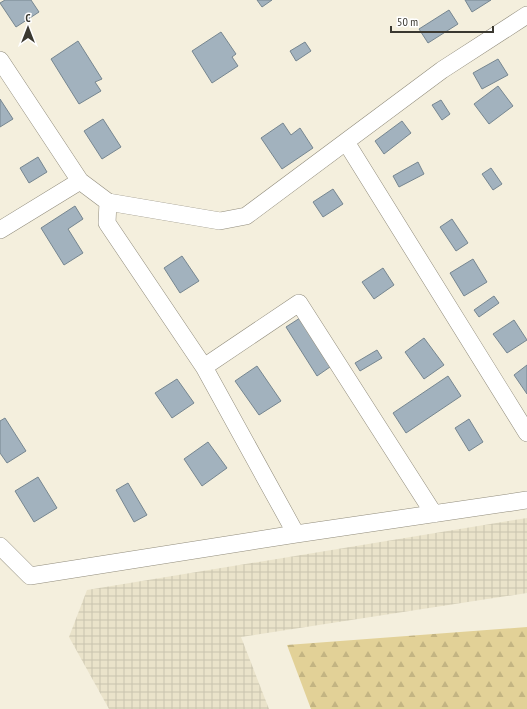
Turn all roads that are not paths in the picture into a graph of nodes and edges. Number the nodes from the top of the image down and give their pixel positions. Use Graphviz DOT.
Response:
graph roads {
  1 [pos="527,15"];
  2 [pos="0,60"];
  3 [pos="346,142"];
  4 [pos="80,181"];
  5 [pos="108,202"];
  6 [pos="0,230"];
  7 [pos="204,367"];
  8 [pos="527,433"];
  9 [pos="527,500"];
  10 [pos="434,514"];
  11 [pos="296,534"];
  12 [pos="0,546"];
  1 -- 3 [label="street"];
  2 -- 4 [label="street"];
  3 -- 5 [label="street"];
  3 -- 8 [label="street"];
  4 -- 5 [label="street"];
  4 -- 6 [label="street"];
  5 -- 7 [label="street"];
  7 -- 10 [label="street"];
  7 -- 11 [label="street"];
  9 -- 10 [label="street"];
  10 -- 11 [label="street"];
  11 -- 12 [label="street"];
}
